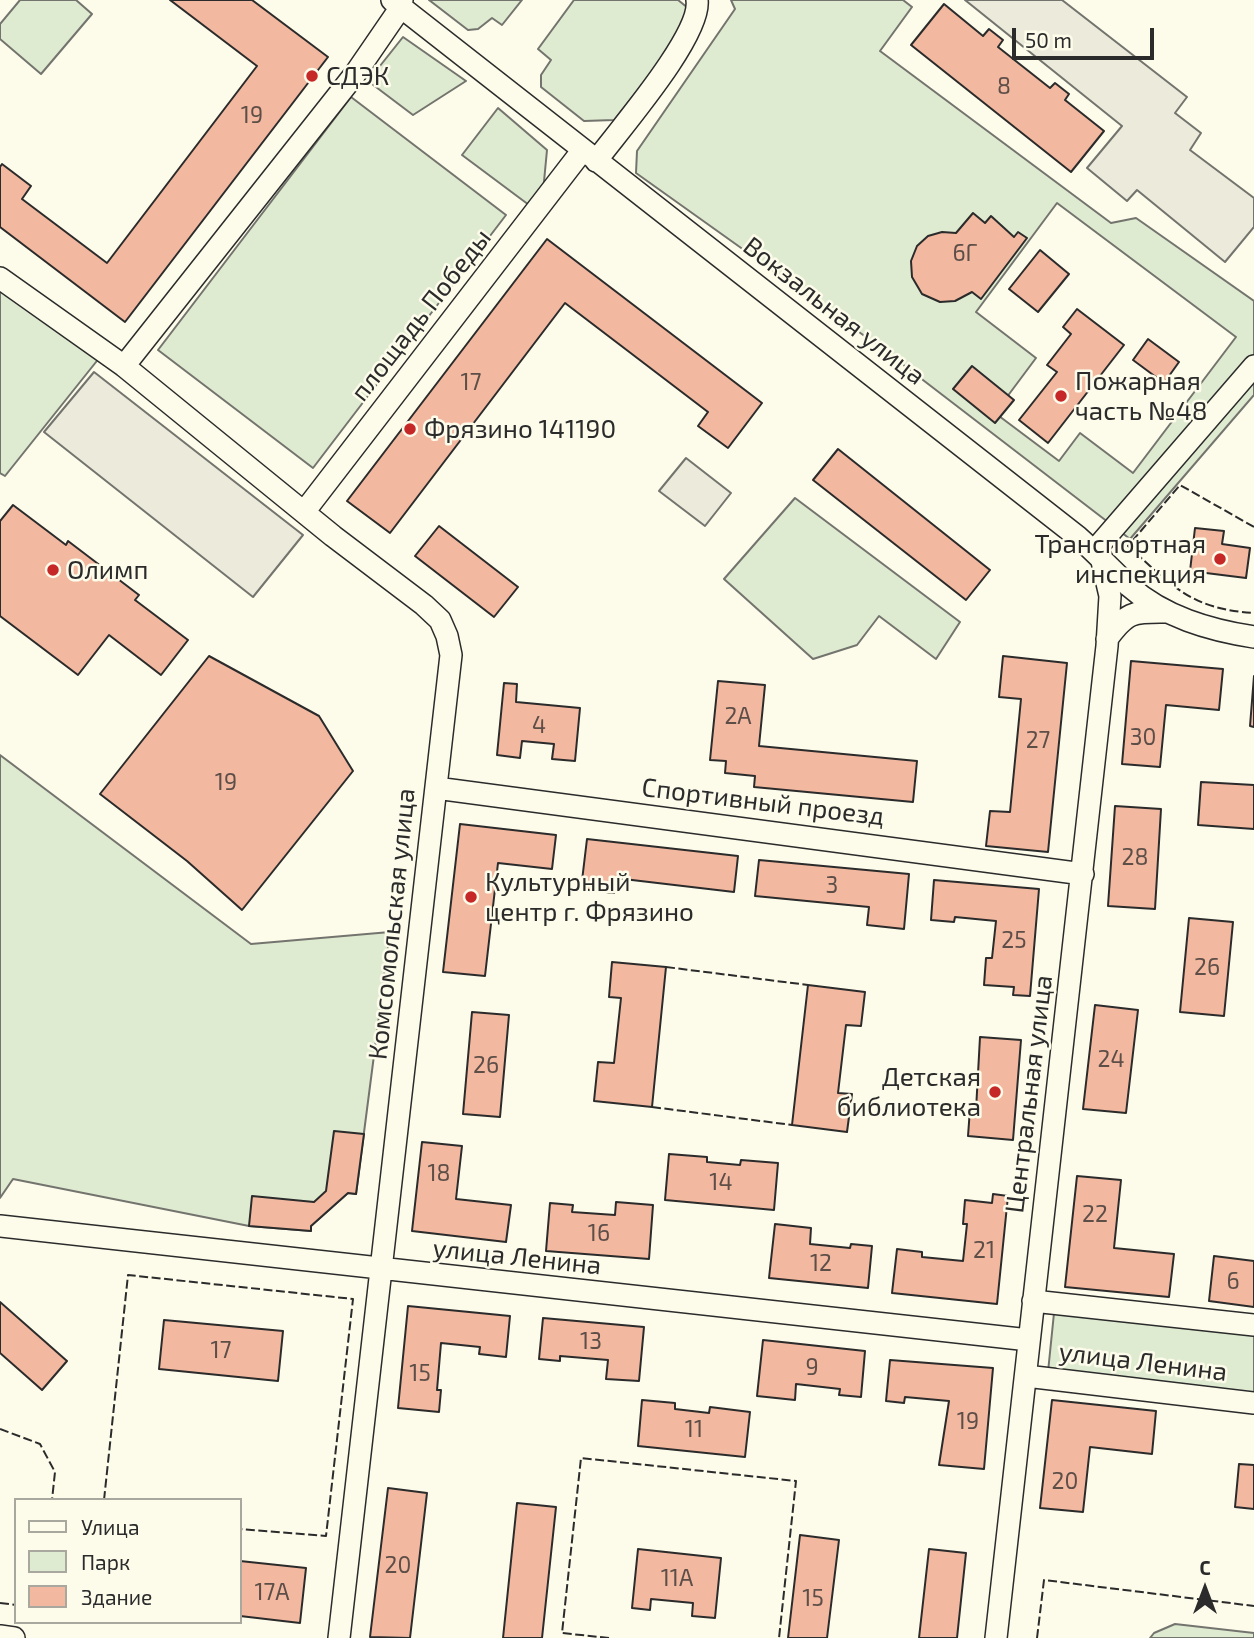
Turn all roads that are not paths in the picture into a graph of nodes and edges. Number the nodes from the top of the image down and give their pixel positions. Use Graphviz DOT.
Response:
graph roads {
  1 [pos="697,0"];
  2 [pos="399,2"];
  3 [pos="589,156"];
  4 [pos="0,278"];
  5 [pos="124,366"];
  6 [pos="1254,366"];
  7 [pos="304,512"];
  8 [pos="1097,554"];
  9 [pos="1168,612"];
  10 [pos="1254,637"];
  11 [pos="1107,639"];
  12 [pos="436,788"];
  13 [pos="1083,874"];
  14 [pos="0,1226"];
  15 [pos="381,1270"];
  16 [pos="1033,1301"];
  17 [pos="1254,1325"];
  18 [pos="1029,1340"];
  19 [pos="1026,1376"];
  20 [pos="1254,1403"];
  21 [pos="0,1636"];
  22 [pos="13,1638"];
  23 [pos="339,1638"];
  24 [pos="996,1638"];
  1 -- 3 [label="street, площадь Победы"];
  2 -- 3 [label="street, Вокзальная улица"];
  2 -- 5 [label="street"];
  3 -- 7 [label="street, площадь Победы"];
  3 -- 8 [label="street, Вокзальная улица"];
  4 -- 5 [label="street, Комсомольская улица"];
  5 -- 7 [label="street, Комсомольская улица"];
  6 -- 8 [label="street"];
  7 -- 12 [label="street, Комсомольская улица"];
  8 -- 9 [label="street, Вокзальная улица"];
  8 -- 11 [label="street, Центральная улица"];
  9 -- 10 [label="street, Вокзальная улица"];
  9 -- 11 [label="street"];
  11 -- 13 [label="street, Центральная улица"];
  12 -- 13 [label="street, Спортивный проезд"];
  12 -- 15 [label="street, Комсомольская улица"];
  13 -- 16 [label="street, Центральная улица"];
  14 -- 15 [label="street, улица Ленина"];
  15 -- 18 [label="street, улица Ленина"];
  15 -- 23 [label="street, Комсомольская улица"];
  16 -- 17 [label="street, улица Ленина"];
  16 -- 18 [label="street, Центральная улица"];
  18 -- 19 [label="street, Центральная улица"];
  19 -- 20 [label="street, улица Ленина"];
  19 -- 24 [label="street, Центральная улица"];
  21 -- 22 [label="street"];
}
